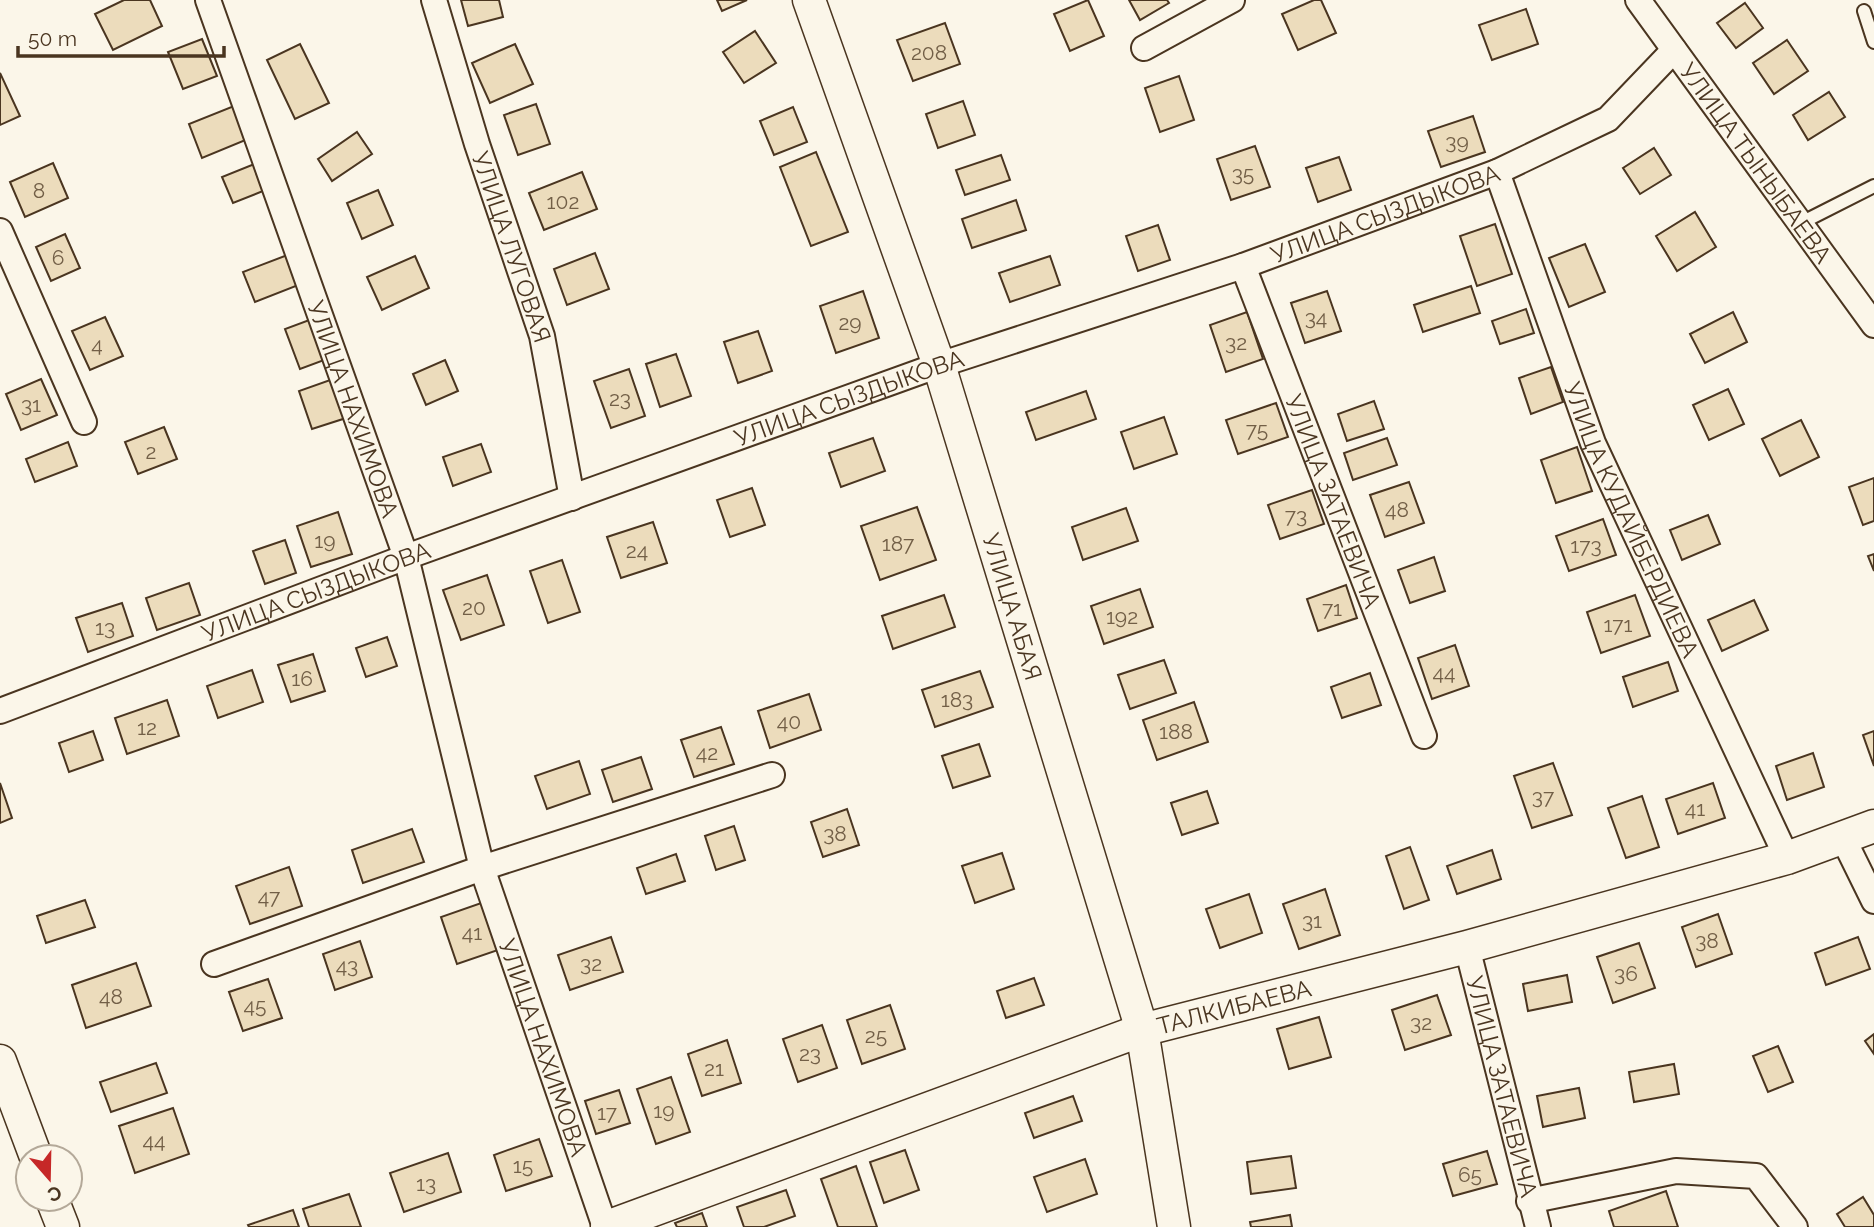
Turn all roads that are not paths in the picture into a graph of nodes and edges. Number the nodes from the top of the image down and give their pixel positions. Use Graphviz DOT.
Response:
graph roads {
  1 [pos="208,0"];
  2 [pos="434,0"];
  3 [pos="809,0"];
  4 [pos="1232,0"];
  5 [pos="1638,0"];
  6 [pos="1864,11"];
  7 [pos="1874,42"];
  8 [pos="1144,48"];
  9 [pos="1674,50"];
  10 [pos="1497,172"];
  11 [pos="1874,186"];
  12 [pos="1798,224"];
  13 [pos="0,231"];
  14 [pos="1243,266"];
  15 [pos="1874,325"];
  16 [pos="939,365"];
  17 [pos="84,422"];
  18 [pos="572,498"];
  19 [pos="406,557"];
  20 [pos="0,711"];
  21 [pos="1424,736"];
  22 [pos="772,775"];
  23 [pos="1874,826"];
  24 [pos="1842,836"];
  25 [pos="1787,858"];
  26 [pos="482,869"];
  27 [pos="1874,901"];
  28 [pos="1467,947"];
  29 [pos="214,964"];
  30 [pos="1142,1030"];
  31 [pos="0,1061"];
  32 [pos="31,1143"];
  33 [pos="1529,1201"];
  34 [pos="606,1227"];
  35 [pos="1174,1227"];
  36 [pos="1538,1227"];
  37 [pos="1795,1227"];
  1 -- 19 [label="street, УЛИЦА НАХИМОВА"];
  2 -- 18 [label="street, УЛИЦА ЛУГОВАЯ"];
  3 -- 16 [label="street, УЛИЦА АБАЯ"];
  4 -- 8 [label="street"];
  5 -- 9 [label="street, УЛИЦА ТЫНЫБАЕВА"];
  6 -- 7 [label="lane"];
  9 -- 10 [label="street, УЛИЦА СЫЗДЫКОВА"];
  9 -- 12 [label="street, УЛИЦА ТЫНЫБАЕВА"];
  10 -- 14 [label="street, УЛИЦА СЫЗДЫКОВА"];
  10 -- 25 [label="street, УЛИЦА КУДАЙБЕРДИЕВА"];
  11 -- 12 [label="lane"];
  12 -- 15 [label="street, УЛИЦА ТЫНЫБАЕВА"];
  13 -- 17 [label="street"];
  14 -- 16 [label="street, УЛИЦА СЫЗДЫКОВА"];
  14 -- 21 [label="street, УЛИЦА ЗАТАЕВИЧА"];
  16 -- 18 [label="street, УЛИЦА СЫЗДЫКОВА"];
  16 -- 30 [label="street, УЛИЦА АБАЯ"];
  18 -- 19 [label="street, УЛИЦА СЫЗДЫКОВА"];
  19 -- 20 [label="street, УЛИЦА СЫЗДЫКОВА"];
  19 -- 26 [label="street, УЛИЦА НАХИМОВА"];
  22 -- 26 [label="street"];
  23 -- 24 [label="street, ТАЛКИБАЕВА"];
  24 -- 25 [label="street, ТАЛКИБАЕВА"];
  24 -- 27 [label="street"];
  25 -- 28 [label="street, ТАЛКИБАЕВА"];
  26 -- 29 [label="street"];
  26 -- 34 [label="street, УЛИЦА НАХИМОВА"];
  28 -- 30 [label="street, ТАЛКИБАЕВА"];
  28 -- 33 [label="street, УЛИЦА ЗАТАЕВИЧА"];
  30 -- 34 [label="street, ТАЛКИБАЕВА"];
  30 -- 35 [label="street, УЛИЦА АБАЯ"];
  31 -- 32 [label="street"];
  33 -- 36 [label="street, УЛИЦА ЗАТАЕВИЧА"];
  33 -- 37 [label="street"];
}
